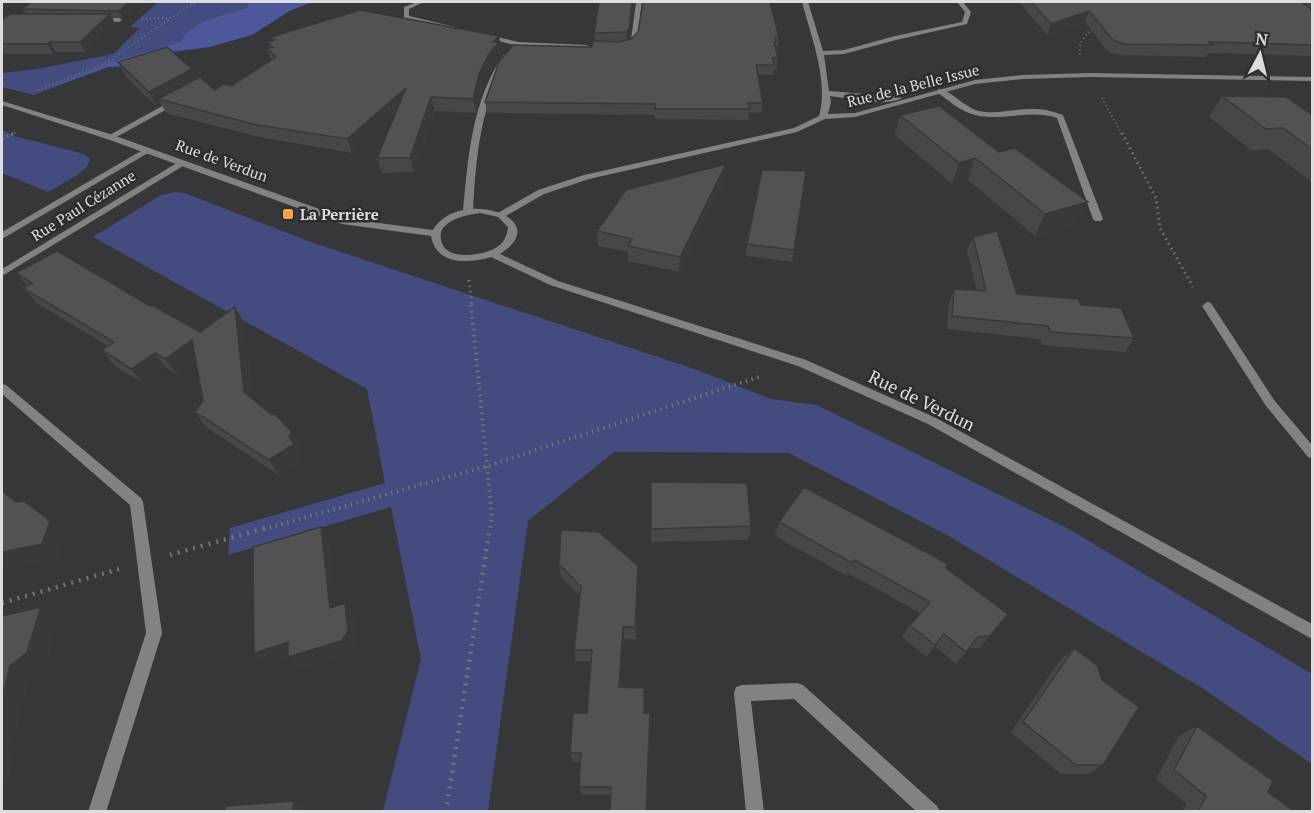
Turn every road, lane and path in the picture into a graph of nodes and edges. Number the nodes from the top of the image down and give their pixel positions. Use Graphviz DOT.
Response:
graph roads {
  1 [pos="196,2"];
  2 [pos="421,2"];
  3 [pos="639,2"];
  4 [pos="806,2"];
  5 [pos="960,2"];
  6 [pos="171,18"];
  7 [pos="96,20"];
  8 [pos="119,20"];
  9 [pos="1095,29"];
  10 [pos="462,31"];
  11 [pos="473,33"];
  12 [pos="518,44"];
  13 [pos="596,47"];
  14 [pos="619,48"];
  15 [pos="820,53"];
  16 [pos="1090,75"];
  17 [pos="1312,79"];
  18 [pos="941,91"];
  19 [pos="825,93"];
  20 [pos="190,94"];
  21 [pos="929,94"];
  22 [pos="4,104"];
  23 [pos="823,117"];
  24 [pos="110,137"];
  25 [pos="149,150"];
  26 [pos="180,164"];
  27 [pos="468,212"];
  28 [pos="501,215"];
  29 [pos="1098,219"];
  30 [pos="434,233"];
  31 [pos="2,236"];
  32 [pos="493,254"];
  33 [pos="467,259"];
  34 [pos="2,273"];
  35 [pos="1207,306"];
  36 [pos="756,370"];
  37 [pos="2,388"];
  38 [pos="1312,453"];
  39 [pos="488,466"];
  40 [pos="144,562"];
  41 [pos="2,603"];
  42 [pos="1312,632"];
  43 [pos="97,812"];
  44 [pos="446,812"];
  45 [pos="755,812"];
  46 [pos="932,812"];
  1 -- 6 [label="path"];
  2 -- 10 [label="street"];
  3 -- 14 [label="street"];
  4 -- 15 [label="street"];
  5 -- 15 [label="street"];
  6 -- 8 [label="path"];
  6 -- 22 [label="path"];
  7 -- 8 [label="street"];
  9 -- 16 [label="path"];
  11 -- 12 [label="street"];
  12 -- 13 [label="street"];
  12 -- 27 [label="street"];
  15 -- 19 [label="street"];
  16 -- 17 [label="street, Rue de la Belle Issue"];
  16 -- 18 [label="street, Rue de la Belle Issue"];
  16 -- 35 [label="path"];
  18 -- 21 [label="street, Rue de la Belle Issue"];
  18 -- 29 [label="street"];
  19 -- 21 [label="street"];
  19 -- 23 [label="street"];
  20 -- 24 [label="street"];
  21 -- 23 [label="street, Rue de la Belle Issue"];
  22 -- 24 [label="street, Rue de Verdun"];
  23 -- 28 [label="street, Rue de la Belle Issue"];
  24 -- 25 [label="street, Rue de Verdun"];
  25 -- 26 [label="street, Rue de Verdun"];
  25 -- 31 [label="street, Rue Paul Cézanne"];
  26 -- 30 [label="street, Rue de Verdun"];
  26 -- 34 [label="street, Rue Paul Cézanne"];
  27 -- 28 [label="street"];
  27 -- 30 [label="street"];
  28 -- 32 [label="street"];
  30 -- 33 [label="street"];
  32 -- 33 [label="street"];
  32 -- 42 [label="street, Rue de Verdun"];
  33 -- 39 [label="path"];
  35 -- 38 [label="street"];
  36 -- 39 [label="path"];
  37 -- 40 [label="street"];
  39 -- 40 [label="path"];
  39 -- 44 [label="path"];
  40 -- 41 [label="path"];
  40 -- 43 [label="street"];
  45 -- 46 [label="street"];
}
